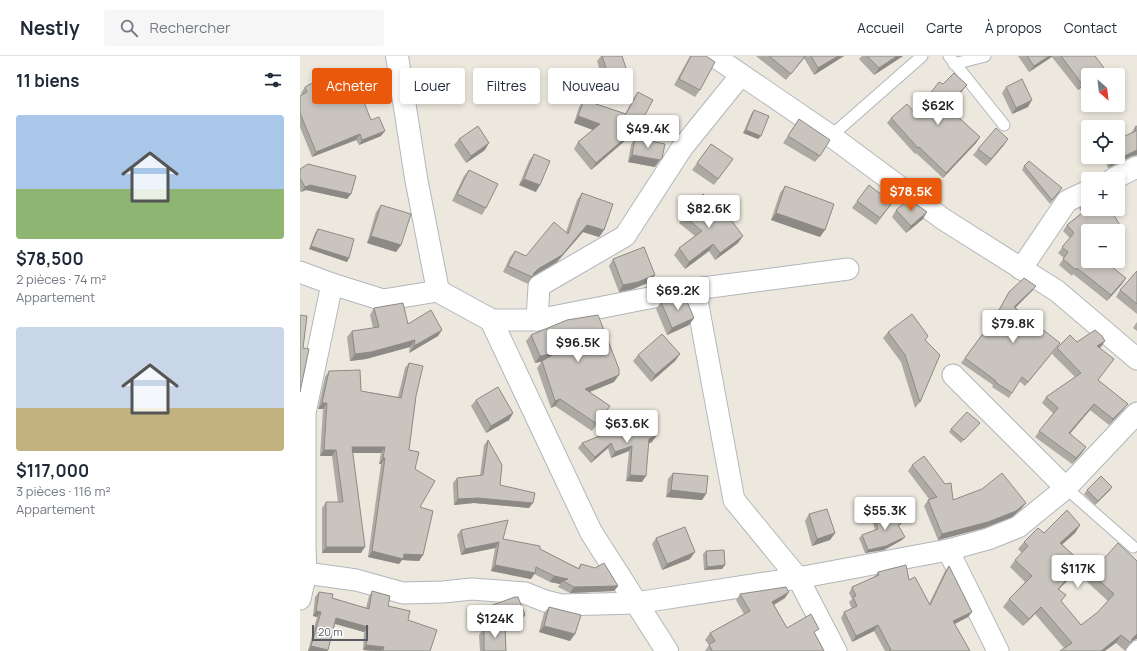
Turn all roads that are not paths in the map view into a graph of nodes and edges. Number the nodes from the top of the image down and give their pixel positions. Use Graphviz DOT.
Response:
graph roads {
  1 [pos="397,56"];
  2 [pos="714,56"];
  3 [pos="922,56"];
  4 [pos="985,56"];
  5 [pos="952,60"];
  6 [pos="741,75"];
  7 [pos="1004,125"];
  8 [pos="831,136"];
  9 [pos="1137,167"];
  10 [pos="1125,173"];
  11 [pos="1081,194"];
  12 [pos="848,269"];
  13 [pos="1021,269"];
  14 [pos="300,272"];
  15 [pos="332,284"];
  16 [pos="695,290"];
  17 [pos="438,291"];
  18 [pos="491,320"];
  19 [pos="537,320"];
  20 [pos="1137,359"];
  21 [pos="954,375"];
  22 [pos="1137,413"];
  23 [pos="1066,488"];
  24 [pos="302,544"];
  25 [pos="1133,548"];
  26 [pos="948,550"];
  27 [pos="306,573"];
  28 [pos="798,578"];
  29 [pos="300,599"];
  30 [pos="636,603"];
  31 [pos="1137,646"];
  32 [pos="995,650"];
  33 [pos="667,651"];
  34 [pos="836,651"];
  35 [pos="1132,651"];
  1 -- 17 [label="street"];
  2 -- 6 [label="street"];
  3 -- 8 [label="lane"];
  4 -- 5 [label="lane"];
  5 -- 7 [label="lane"];
  6 -- 8 [label="street"];
  6 -- 19 [label="street"];
  8 -- 13 [label="street"];
  9 -- 10 [label="street"];
  11 -- 13 [label="street"];
  12 -- 16 [label="street"];
  13 -- 20 [label="street"];
  14 -- 15 [label="street"];
  15 -- 17 [label="street"];
  15 -- 24 [label="street"];
  16 -- 19 [label="street"];
  16 -- 28 [label="street"];
  17 -- 18 [label="street"];
  18 -- 19 [label="street"];
  18 -- 30 [label="street"];
  21 -- 23 [label="street"];
  22 -- 23 [label="street"];
  23 -- 25 [label="lane"];
  23 -- 26 [label="street"];
  24 -- 27 [label="street"];
  26 -- 28 [label="street"];
  26 -- 32 [label="street"];
  27 -- 29 [label="street"];
  27 -- 30 [label="street"];
  28 -- 30 [label="street"];
  28 -- 34 [label="street"];
  30 -- 33 [label="street"];
  31 -- 35 [label="lane"];
}
